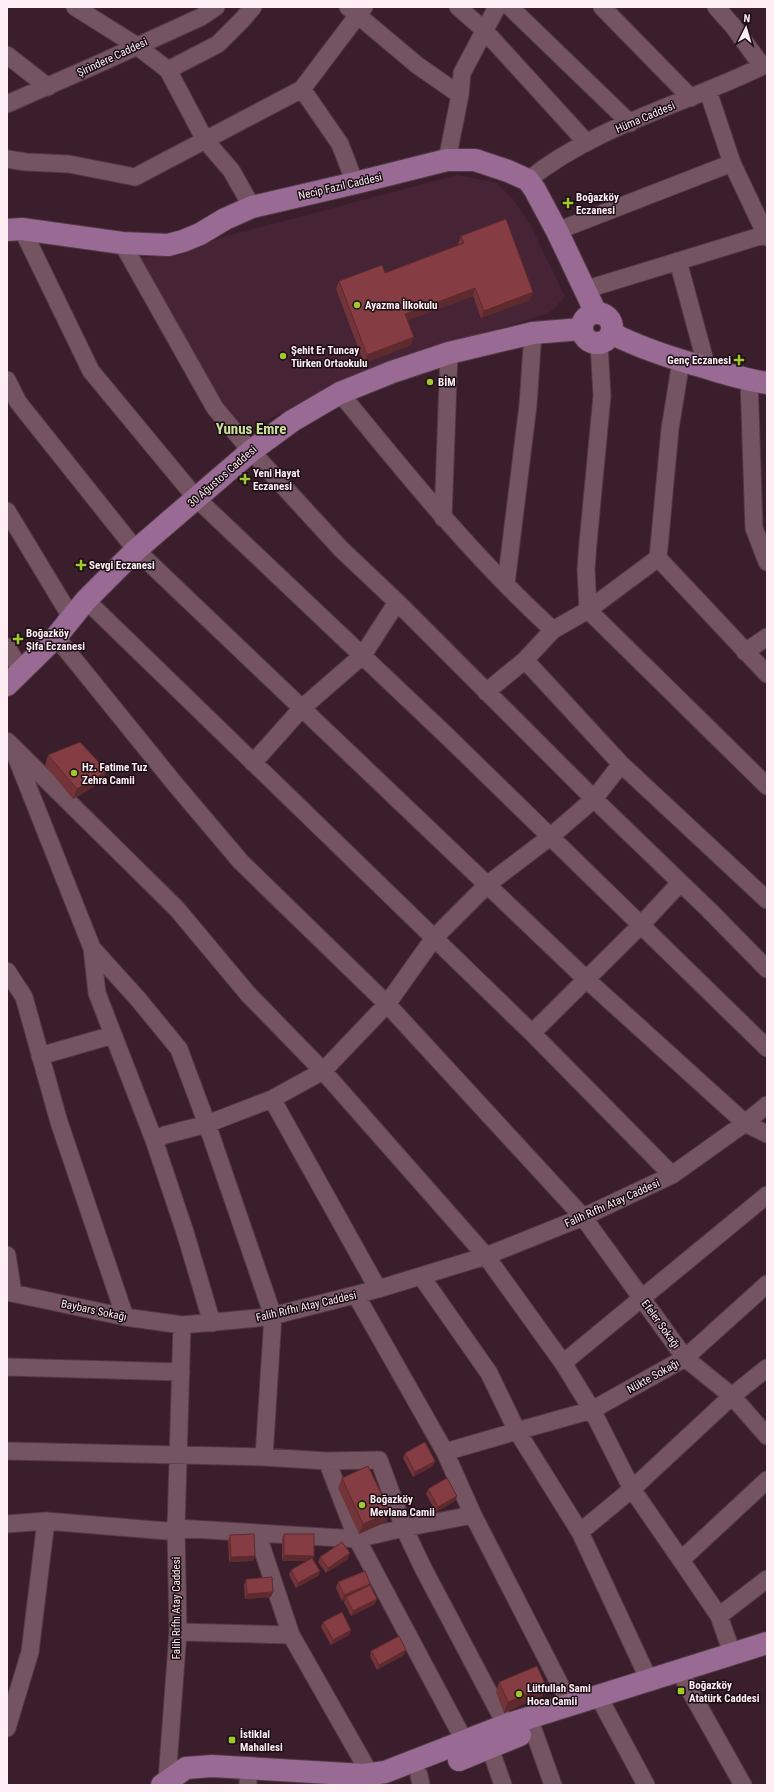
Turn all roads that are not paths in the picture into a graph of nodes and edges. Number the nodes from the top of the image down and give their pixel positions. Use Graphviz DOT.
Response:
graph roads {
  1 [pos="74,7"];
  2 [pos="216,7"];
  3 [pos="253,7"];
  4 [pos="458,7"];
  5 [pos="497,7"];
  6 [pos="510,7"];
  7 [pos="602,7"];
  8 [pos="716,7"];
  9 [pos="357,10"];
  10 [pos="484,30"];
  11 [pos="137,46"];
  12 [pos="7,55"];
  13 [pos="764,65"];
  14 [pos="168,70"];
  15 [pos="48,87"];
  16 [pos="302,89"];
  17 [pos="708,91"];
  18 [pos="460,95"];
  19 [pos="691,98"];
  20 [pos="7,104"];
  21 [pos="630,123"];
  22 [pos="206,140"];
  23 [pos="586,142"];
  24 [pos="7,159"];
  25 [pos="446,160"];
  26 [pos="732,163"];
  27 [pos="528,180"];
  28 [pos="356,183"];
  29 [pos="252,207"];
  30 [pos="14,229"];
  31 [pos="557,231"];
  32 [pos="767,235"];
  33 [pos="122,242"];
  34 [pos="678,261"];
  35 [pos="584,290"];
  36 [pos="596,313"];
  37 [pos="581,329"];
  38 [pos="533,334"];
  39 [pos="605,338"];
  40 [pos="449,353"];
  41 [pos="681,361"];
  42 [pos="706,368"];
  43 [pos="7,380"];
  44 [pos="758,382"];
  45 [pos="340,393"];
  46 [pos="251,450"];
  47 [pos="196,498"];
  48 [pos="7,511"];
  49 [pos="443,518"];
  50 [pos="136,550"];
  51 [pos="658,558"];
  52 [pos="767,562"];
  53 [pos="506,584"];
  54 [pos="86,600"];
  55 [pos="397,602"];
  56 [pos="588,610"];
  57 [pos="71,617"];
  58 [pos="553,630"];
  59 [pos="56,637"];
  60 [pos="767,637"];
  61 [pos="7,647"];
  62 [pos="746,652"];
  63 [pos="362,655"];
  64 [pos="525,660"];
  65 [pos="767,674"];
  66 [pos="14,678"];
  67 [pos="486,692"];
  68 [pos="302,708"];
  69 [pos="10,745"];
  70 [pos="253,763"];
  71 [pos="621,764"];
  72 [pos="767,786"];
  73 [pos="594,799"];
  74 [pos="550,837"];
  75 [pos="680,882"];
  76 [pos="488,884"];
  77 [pos="767,900"];
  78 [pos="640,926"];
  79 [pos="434,938"];
  80 [pos="92,948"];
  81 [pos="767,969"];
  82 [pos="7,972"];
  83 [pos="587,980"];
  84 [pos="387,1004"];
  85 [pos="532,1033"];
  86 [pos="113,1035"];
  87 [pos="767,1048"];
  88 [pos="40,1056"];
  89 [pos="323,1071"];
  90 [pos="272,1099"];
  91 [pos="767,1105"];
  92 [pos="745,1123"];
  93 [pos="207,1124"];
  94 [pos="767,1134"];
  95 [pos="154,1140"];
  96 [pos="672,1175"];
  97 [pos="767,1195"];
  98 [pos="583,1217"];
  99 [pos="7,1255"];
  100 [pos="486,1256"];
  101 [pos="421,1276"];
  102 [pos="767,1284"];
  103 [pos="378,1289"];
  104 [pos="10,1292"];
  105 [pos="356,1295"];
  106 [pos="642,1298"];
  107 [pos="273,1316"];
  108 [pos="125,1317"];
  109 [pos="212,1323"];
  110 [pos="182,1326"];
  111 [pos="685,1358"];
  112 [pos="563,1363"];
  113 [pos="7,1367"];
  114 [pos="767,1368"];
  115 [pos="181,1372"];
  116 [pos="732,1396"];
  117 [pos="592,1410"];
  118 [pos="517,1431"];
  119 [pos="767,1436"];
  120 [pos="7,1451"];
  121 [pos="445,1452"];
  122 [pos="179,1456"];
  123 [pos="264,1457"];
  124 [pos="327,1461"];
  125 [pos="767,1480"];
  126 [pos="632,1489"];
  127 [pos="473,1516"];
  128 [pos="46,1521"];
  129 [pos="7,1524"];
  130 [pos="176,1528"];
  131 [pos="404,1528"];
  132 [pos="580,1532"];
  133 [pos="257,1533"];
  134 [pos="357,1539"];
  135 [pos="681,1560"];
  136 [pos="767,1579"];
  137 [pos="719,1616"];
  138 [pos="178,1632"];
  139 [pos="291,1635"];
  140 [pos="767,1643"];
  141 [pos="732,1653"];
  142 [pos="767,1656"];
  143 [pos="649,1680"];
  144 [pos="684,1680"];
  145 [pos="602,1703"];
  146 [pos="570,1704"];
  147 [pos="506,1725"];
  148 [pos="7,1728"];
  149 [pos="533,1729"];
  150 [pos="464,1742"];
  151 [pos="490,1748"];
  152 [pos="370,1774"];
  153 [pos="420,1780"];
  154 [pos="164,1783"];
  155 [pos="248,1783"];
  156 [pos="284,1785"];
  157 [pos="388,1785"];
  158 [pos="503,1785"];
  159 [pos="553,1785"];
  160 [pos="646,1785"];
  161 [pos="743,1785"];
  1 -- 11 [label="street"];
  2 -- 11 [label="street, Şirindere Caddesi"];
  3 -- 14 [label="street"];
  4 -- 10 [label="street"];
  5 -- 10 [label="street"];
  6 -- 21 [label="street"];
  7 -- 19 [label="street"];
  8 -- 13 [label="street"];
  9 -- 16 [label="street"];
  9 -- 18 [label="street"];
  10 -- 18 [label="street"];
  10 -- 23 [label="street"];
  11 -- 14 [label="street"];
  11 -- 15 [label="street, Şirindere Caddesi"];
  12 -- 15 [label="street"];
  13 -- 17 [label="street, Hüma Caddesi"];
  14 -- 22 [label="street"];
  15 -- 20 [label="street, Şirindere Caddesi"];
  16 -- 22 [label="street"];
  16 -- 28 [label="street"];
  17 -- 19 [label="street, Hüma Caddesi"];
  17 -- 26 [label="street"];
  18 -- 25 [label="street"];
  19 -- 21 [label="street, Hüma Caddesi"];
  21 -- 23 [label="street, Hüma Caddesi"];
  22 -- 24 [label="street"];
  22 -- 29 [label="street"];
  23 -- 27 [label="street, Hüma Caddesi"];
  25 -- 27 [label="main road, Necip Fazıl Caddesi"];
  25 -- 28 [label="main road, Necip Fazıl Caddesi"];
  26 -- 31 [label="street"];
  26 -- 32 [label="street"];
  27 -- 31 [label="main road"];
  28 -- 29 [label="main road, Necip Fazıl Caddesi"];
  29 -- 33 [label="main road, Necip Fazıl Caddesi"];
  30 -- 33 [label="main road, Necip Fazıl Caddesi"];
  30 -- 47 [label="street"];
  31 -- 35 [label="main road"];
  32 -- 34 [label="street"];
  33 -- 46 [label="street"];
  34 -- 35 [label="street"];
  34 -- 42 [label="street"];
  35 -- 36 [label="main road"];
  36 -- 37 [label="main road"];
  36 -- 39 [label="main road"];
  37 -- 38 [label="main road, 30 Ağustos Caddesi"];
  37 -- 39 [label="main road"];
  38 -- 40 [label="main road, 30 Ağustos Caddesi"];
  38 -- 53 [label="street"];
  39 -- 41 [label="main road"];
  39 -- 56 [label="street"];
  40 -- 45 [label="main road, 30 Ağustos Caddesi"];
  40 -- 49 [label="street"];
  41 -- 42 [label="main road"];
  41 -- 51 [label="street"];
  42 -- 44 [label="main road"];
  43 -- 50 [label="street"];
  44 -- 52 [label="street"];
  45 -- 46 [label="main road, 30 Ağustos Caddesi"];
  45 -- 49 [label="street"];
  46 -- 47 [label="main road, 30 Ağustos Caddesi"];
  46 -- 55 [label="street"];
  47 -- 50 [label="main road, 30 Ağustos Caddesi"];
  47 -- 63 [label="street"];
  48 -- 57 [label="street"];
  49 -- 53 [label="street"];
  50 -- 54 [label="main road, 30 Ağustos Caddesi"];
  50 -- 68 [label="street"];
  51 -- 56 [label="street"];
  51 -- 62 [label="street"];
  53 -- 58 [label="street"];
  54 -- 57 [label="main road, 30 Ağustos Caddesi"];
  54 -- 70 [label="street"];
  55 -- 63 [label="street"];
  55 -- 67 [label="street"];
  56 -- 58 [label="street"];
  56 -- 72 [label="street"];
  57 -- 59 [label="main road, 30 Ağustos Caddesi"];
  58 -- 64 [label="street"];
  59 -- 66 [label="main road, 30 Ağustos Caddesi"];
  59 -- 84 [label="street, Efeler Sokağı"];
  60 -- 62 [label="street"];
  61 -- 66 [label="street"];
  62 -- 65 [label="street"];
  63 -- 68 [label="street"];
  63 -- 74 [label="street"];
  64 -- 67 [label="street"];
  64 -- 71 [label="street"];
  67 -- 73 [label="street"];
  68 -- 70 [label="street"];
  68 -- 76 [label="street"];
  69 -- 80 [label="street"];
  69 -- 89 [label="street"];
  70 -- 79 [label="street"];
  71 -- 73 [label="street"];
  71 -- 77 [label="street"];
  73 -- 74 [label="street"];
  73 -- 75 [label="street"];
  74 -- 76 [label="street"];
  74 -- 78 [label="street"];
  75 -- 78 [label="street"];
  75 -- 81 [label="street"];
  76 -- 79 [label="street"];
  76 -- 83 [label="street"];
  78 -- 83 [label="street"];
  78 -- 87 [label="street"];
  79 -- 84 [label="street"];
  79 -- 85 [label="street"];
  80 -- 86 [label="street"];
  80 -- 93 [label="street"];
  82 -- 88 [label="street"];
  83 -- 85 [label="street"];
  83 -- 92 [label="street"];
  84 -- 89 [label="street"];
  84 -- 98 [label="street, Efeler Sokağı"];
  85 -- 96 [label="street"];
  86 -- 88 [label="street"];
  86 -- 95 [label="street"];
  88 -- 108 [label="street"];
  89 -- 90 [label="street"];
  89 -- 100 [label="street"];
  90 -- 93 [label="street"];
  90 -- 103 [label="street"];
  91 -- 92 [label="street, Falih Rıfhı Atay Caddesi"];
  92 -- 94 [label="street"];
  92 -- 96 [label="street, Falih Rıfhı Atay Caddesi"];
  93 -- 95 [label="street"];
  93 -- 107 [label="street"];
  95 -- 109 [label="street"];
  96 -- 98 [label="street, Falih Rıfhı Atay Caddesi"];
  97 -- 106 [label="street"];
  98 -- 100 [label="street, Falih Rıfhı Atay Caddesi"];
  98 -- 106 [label="street, Efeler Sokağı"];
  99 -- 104 [label="street"];
  100 -- 101 [label="street, Falih Rıfhı Atay Caddesi"];
  100 -- 112 [label="street"];
  101 -- 103 [label="street, Falih Rıfhı Atay Caddesi"];
  101 -- 118 [label="street"];
  102 -- 111 [label="street, Nükte Sokağı"];
  103 -- 105 [label="street, Falih Rıfhı Atay Caddesi"];
  104 -- 108 [label="street, Baybars Sokağı"];
  105 -- 107 [label="street, Falih Rıfhı Atay Caddesi"];
  105 -- 121 [label="street"];
  106 -- 111 [label="street, Efeler Sokağı"];
  106 -- 112 [label="street"];
  107 -- 109 [label="street, Falih Rıfhı Atay Caddesi"];
  107 -- 123 [label="street"];
  108 -- 110 [label="street, Baybars Sokağı"];
  109 -- 110 [label="street, Falih Rıfhı Atay Caddesi"];
  110 -- 115 [label="street, Falih Rıfhı Atay Caddesi"];
  111 -- 116 [label="street, Efeler Sokağı"];
  111 -- 117 [label="street, Nükte Sokağı"];
  112 -- 117 [label="street"];
  113 -- 115 [label="street"];
  114 -- 116 [label="street"];
  115 -- 122 [label="street, Falih Rıfhı Atay Caddesi"];
  116 -- 119 [label="street, Efeler Sokağı"];
  116 -- 126 [label="street"];
  117 -- 118 [label="street, Nükte Sokağı"];
  117 -- 126 [label="street"];
  118 -- 121 [label="street, Nükte Sokağı"];
  118 -- 132 [label="street"];
  120 -- 122 [label="street"];
  121 -- 127 [label="street"];
  122 -- 123 [label="street"];
  122 -- 130 [label="street, Falih Rıfhı Atay Caddesi"];
  123 -- 124 [label="street"];
  124 -- 131 [label="street"];
  124 -- 134 [label="street"];
  125 -- 135 [label="street"];
  126 -- 132 [label="street"];
  126 -- 135 [label="street"];
  127 -- 131 [label="street"];
  127 -- 146 [label="street"];
  128 -- 129 [label="street"];
  128 -- 130 [label="street"];
  128 -- 148 [label="street"];
  130 -- 133 [label="street"];
  130 -- 138 [label="street, Falih Rıfhı Atay Caddesi"];
  131 -- 134 [label="street"];
  131 -- 147 [label="street"];
  132 -- 143 [label="street"];
  133 -- 134 [label="street"];
  133 -- 139 [label="street"];
  134 -- 150 [label="street"];
  135 -- 137 [label="street"];
  136 -- 137 [label="street"];
  137 -- 141 [label="street"];
  138 -- 139 [label="street"];
  138 -- 154 [label="street, Falih Rıfhı Atay Caddesi"];
  139 -- 152 [label="street"];
  140 -- 141 [label="main road"];
  141 -- 143 [label="main road"];
  142 -- 144 [label="main road"];
  143 -- 146 [label="main road"];
  144 -- 145 [label="main road"];
  144 -- 161 [label="street"];
  145 -- 149 [label="main road"];
  145 -- 160 [label="street"];
  146 -- 147 [label="main road"];
  147 -- 150 [label="main road"];
  149 -- 151 [label="main road"];
  149 -- 159 [label="street"];
  150 -- 152 [label="main road"];
  151 -- 153 [label="main road"];
  151 -- 158 [label="street"];
  152 -- 154 [label="main road"];
  153 -- 157 [label="main road"];
  154 -- 155 [label="main road"];
  155 -- 156 [label="main road"];
}
